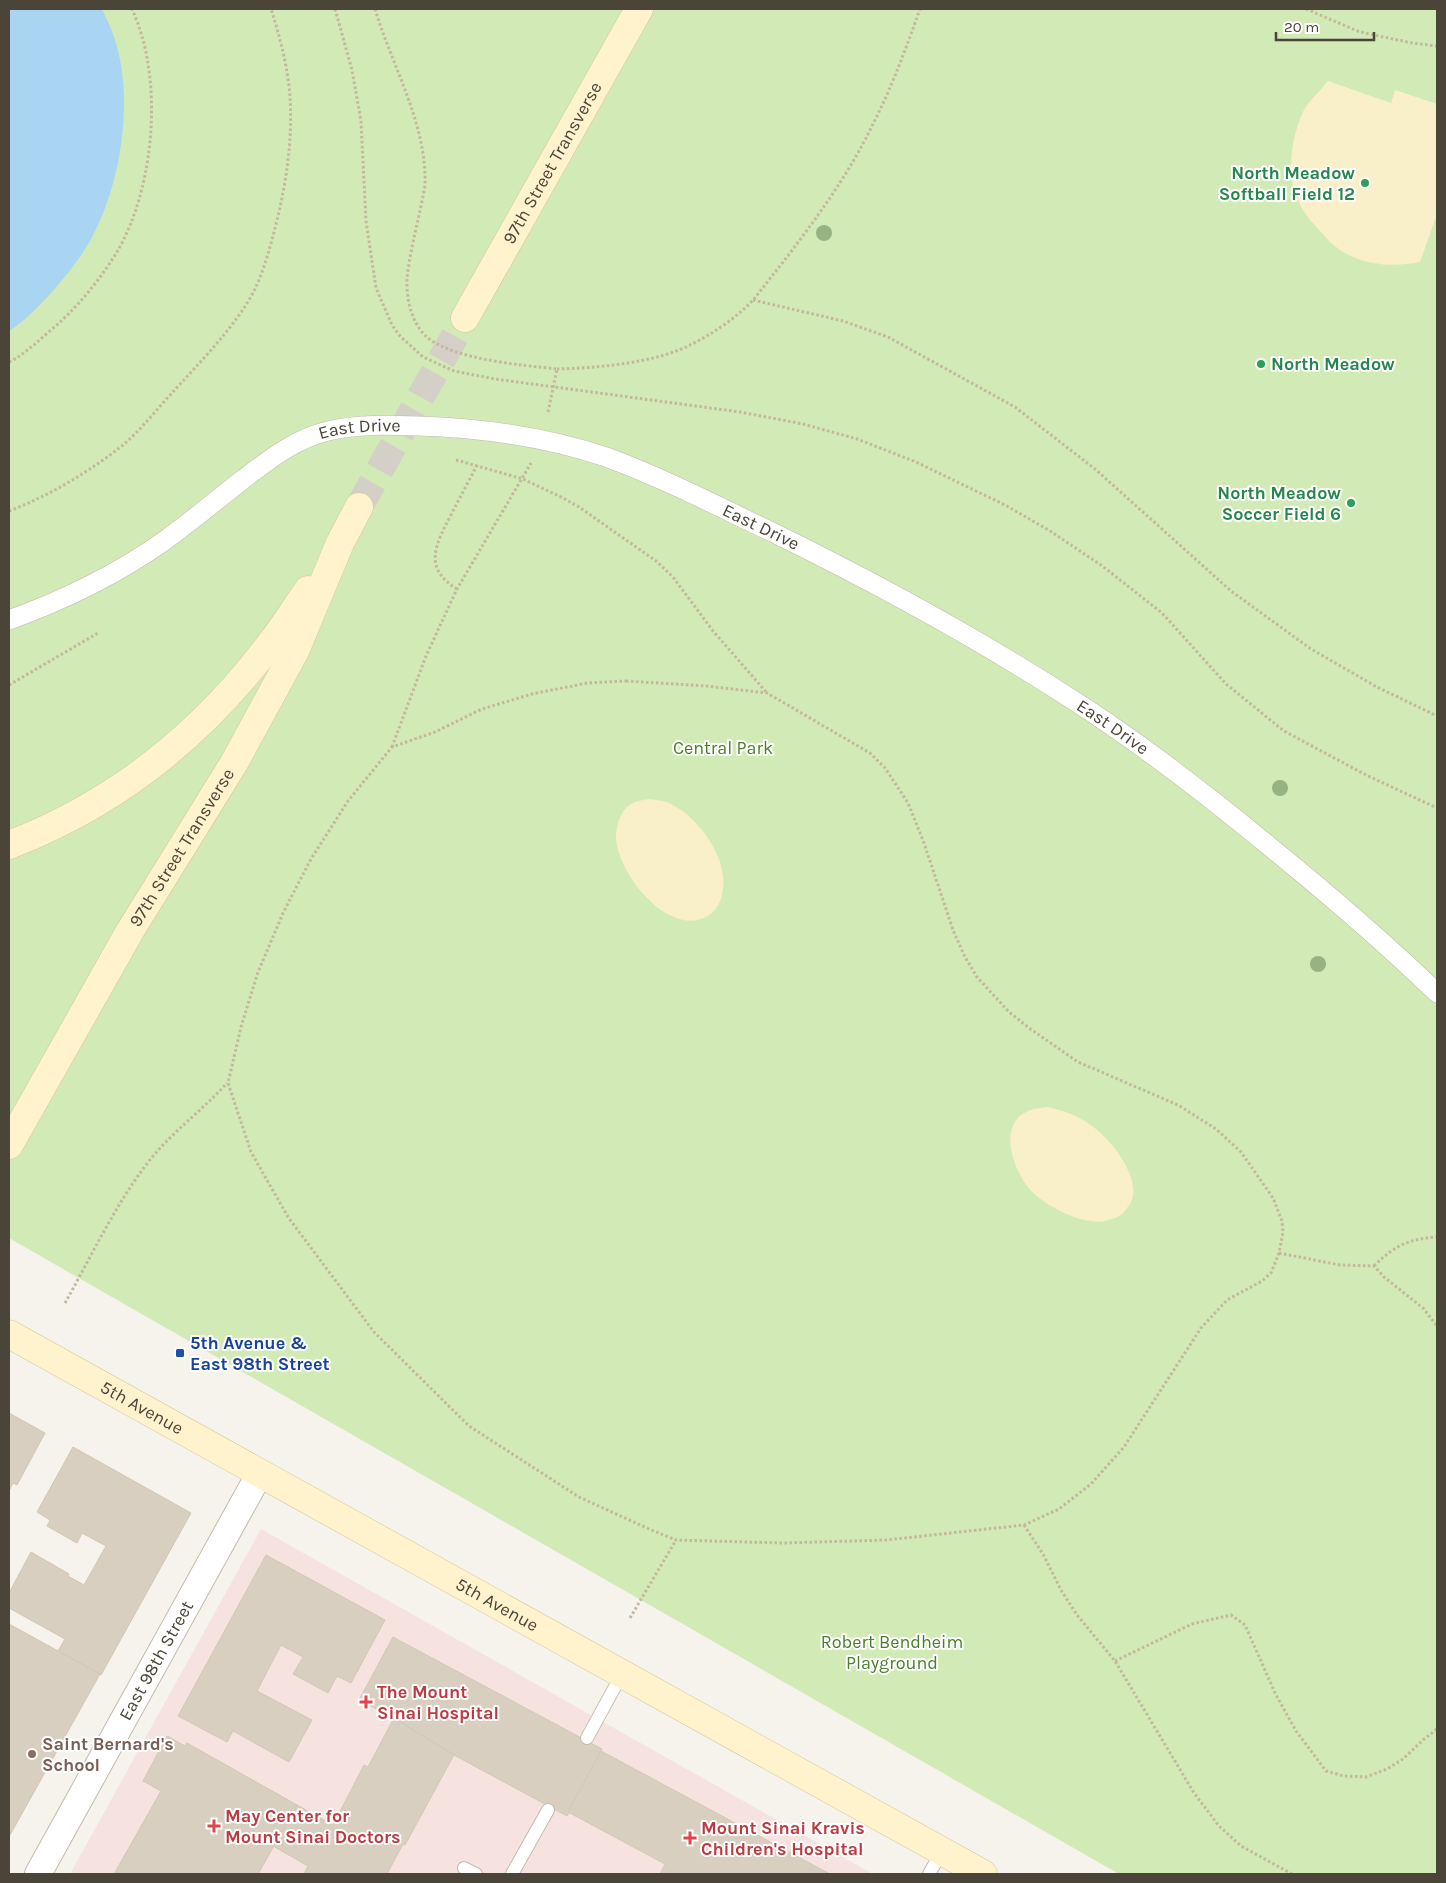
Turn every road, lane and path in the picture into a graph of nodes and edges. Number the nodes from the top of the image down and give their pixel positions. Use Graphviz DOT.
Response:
graph roads {
  1 [pos="132,9"];
  2 [pos="272,9"];
  3 [pos="335,9"];
  4 [pos="375,9"];
  5 [pos="639,9"];
  6 [pos="920,9"];
  7 [pos="1306,9"];
  8 [pos="1437,46"];
  9 [pos="753,300"];
  10 [pos="466,318"];
  11 [pos="9,362"];
  12 [pos="558,369"];
  13 [pos="554,387"];
  14 [pos="548,412"];
  15 [pos="533,458"];
  16 [pos="456,460"];
  17 [pos="477,464"];
  18 [pos="523,479"];
  19 [pos="360,507"];
  20 [pos="9,511"];
  21 [pos="340,543"];
  22 [pos="457,589"];
  23 [pos="9,620"];
  24 [pos="98,633"];
  25 [pos="9,686"];
  26 [pos="767,693"];
  27 [pos="1437,716"];
  28 [pos="392,747"];
  29 [pos="1437,808"];
  30 [pos="9,845"];
  31 [pos="1437,993"];
  32 [pos="228,1083"];
  33 [pos="9,1145"];
  34 [pos="1437,1237"];
  35 [pos="1279,1253"];
  36 [pos="1374,1266"];
  37 [pos="65,1303"];
  38 [pos="1437,1326"];
  39 [pos="9,1334"];
  40 [pos="260,1473"];
  41 [pos="1024,1525"];
  42 [pos="676,1540"];
  43 [pos="630,1618"];
  44 [pos="1115,1661"];
  45 [pos="622,1674"];
  46 [pos="1437,1729"];
  47 [pos="586,1738"];
  48 [pos="548,1810"];
  49 [pos="935,1863"];
  50 [pos="464,1868"];
  51 [pos="38,1874"];
  52 [pos="476,1874"];
  53 [pos="512,1874"];
  54 [pos="983,1874"];
  55 [pos="1292,1874"];
  1 -- 11 [label="path"];
  2 -- 20 [label="path"];
  3 -- 13 [label="path"];
  4 -- 12 [label="path"];
  5 -- 10 [label="main road, 97th Street Transverse"];
  6 -- 9 [label="path"];
  7 -- 8 [label="path"];
  9 -- 12 [label="path"];
  9 -- 27 [label="path"];
  12 -- 13 [label="path"];
  13 -- 14 [label="path"];
  13 -- 29 [label="path"];
  15 -- 18 [label="path"];
  16 -- 17 [label="path"];
  17 -- 18 [label="path"];
  17 -- 22 [label="path"];
  18 -- 22 [label="path"];
  18 -- 26 [label="path"];
  19 -- 21 [label="main road, 97th Street Transverse"];
  21 -- 30 [label="main road, 97th Street Transverse"];
  21 -- 33 [label="main road, 97th Street Transverse"];
  22 -- 28 [label="path"];
  23 -- 31 [label="street, East Drive"];
  24 -- 25 [label="path"];
  26 -- 28 [label="path"];
  26 -- 35 [label="path"];
  28 -- 32 [label="path"];
  32 -- 37 [label="path"];
  32 -- 42 [label="path"];
  34 -- 36 [label="path"];
  35 -- 36 [label="path"];
  35 -- 41 [label="path"];
  36 -- 38 [label="path"];
  39 -- 40 [label="main road, 5th Avenue"];
  40 -- 45 [label="main road, 5th Avenue"];
  40 -- 51 [label="street, East 98th Street"];
  41 -- 42 [label="path"];
  41 -- 44 [label="path"];
  42 -- 43 [label="path"];
  44 -- 46 [label="path"];
  44 -- 55 [label="path"];
  45 -- 47 [label="lane"];
  45 -- 49 [label="main road, 5th Avenue"];
  48 -- 53 [label="lane"];
  49 -- 54 [label="main road, 5th Avenue"];
  50 -- 52 [label="lane"];
}
